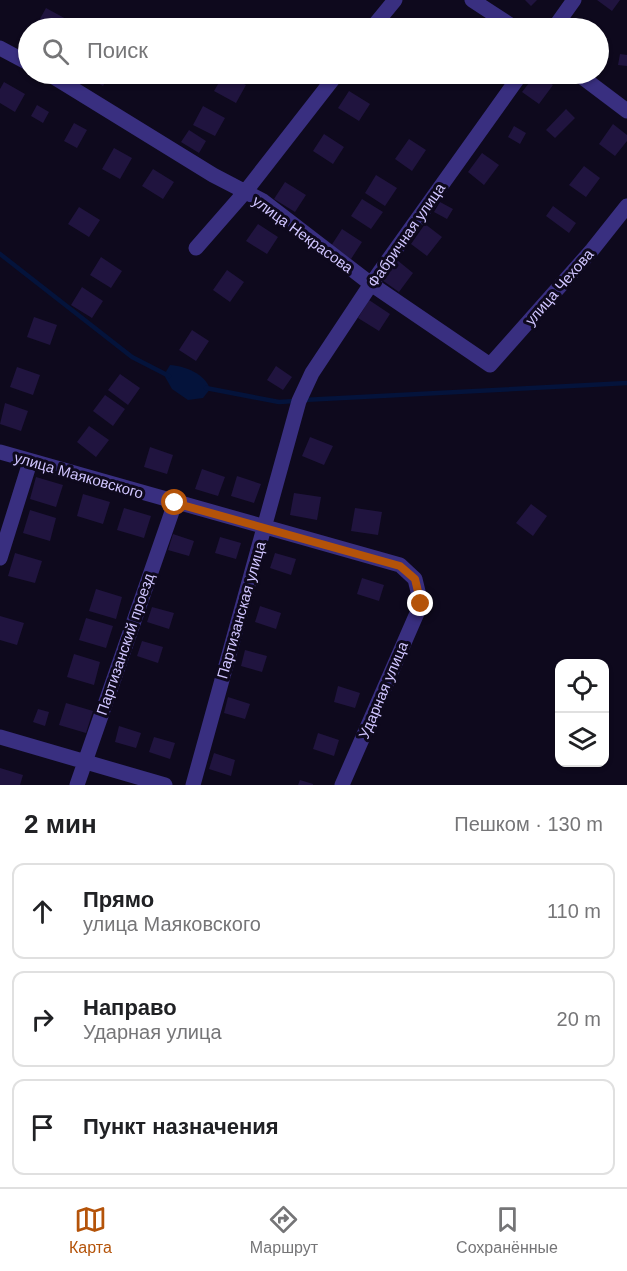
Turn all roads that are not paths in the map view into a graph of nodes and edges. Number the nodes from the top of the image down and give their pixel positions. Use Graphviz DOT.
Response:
graph roads {
  1 [pos="395,0"];
  2 [pos="472,0"];
  3 [pos="574,0"];
  4 [pos="380,18"];
  5 [pos="500,18"];
  6 [pos="561,18"];
  7 [pos="0,48"];
  8 [pos="18,58"];
  9 [pos="65,84"];
  10 [pos="329,84"];
  11 [pos="514,84"];
  12 [pos="591,84"];
  13 [pos="627,111"];
  14 [pos="245,192"];
  15 [pos="627,206"];
  16 [pos="196,248"];
  17 [pos="371,284"];
  18 [pos="490,365"];
  19 [pos="299,401"];
  20 [pos="0,452"];
  21 [pos="30,462"];
  22 [pos="175,503"];
  23 [pos="264,528"];
  24 [pos="0,558"];
  25 [pos="400,566"];
  26 [pos="0,737"];
  27 [pos="84,762"];
  28 [pos="77,785"];
  29 [pos="165,785"];
  30 [pos="193,785"];
  31 [pos="342,785"];
  1 -- 4 [label="street"];
  2 -- 5 [label="street"];
  3 -- 6 [label="street"];
  7 -- 8 [label="street"];
  9 -- 14 [label="street, улица Некрасова"];
  10 -- 14 [label="street"];
  11 -- 17 [label="street, Фабричная улица"];
  12 -- 13 [label="street"];
  14 -- 16 [label="street"];
  14 -- 17 [label="street, улица Некрасова"];
  15 -- 18 [label="street, улица Чехова"];
  17 -- 18 [label="street, улица Некрасова"];
  17 -- 19 [label="street, Фабричная улица"];
  19 -- 23 [label="street, Партизанская улица"];
  20 -- 21 [label="street, улица Маяковского"];
  21 -- 22 [label="street, улица Маяковского"];
  21 -- 24 [label="street"];
  22 -- 23 [label="street, улица Маяковского"];
  22 -- 27 [label="street, Партизанский проезд"];
  23 -- 25 [label="street, улица Маяковского"];
  23 -- 30 [label="street, Партизанская улица"];
  25 -- 31 [label="street, Ударная улица"];
  26 -- 27 [label="street"];
  27 -- 28 [label="street, Партизанский проезд"];
  27 -- 29 [label="street"];
}
